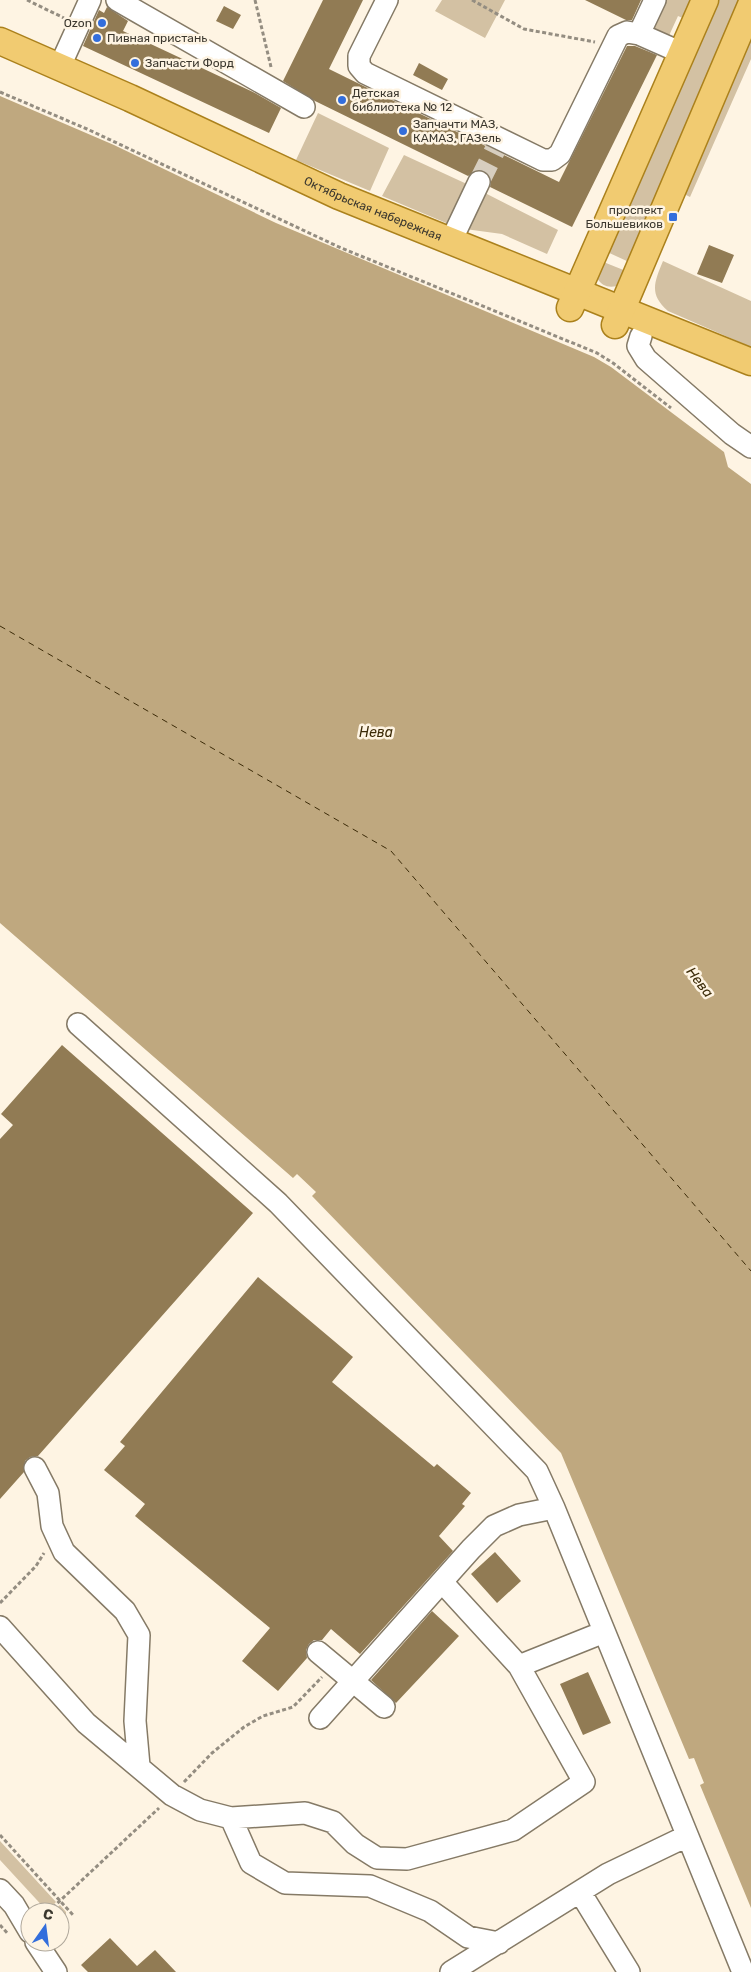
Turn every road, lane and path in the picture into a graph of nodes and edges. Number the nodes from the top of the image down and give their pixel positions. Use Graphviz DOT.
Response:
graph roads {
  1 [pos="26,0"];
  2 [pos="90,0"];
  3 [pos="117,0"];
  4 [pos="254,0"];
  5 [pos="387,0"];
  6 [pos="472,0"];
  7 [pos="655,0"];
  8 [pos="705,0"];
  9 [pos="751,5"];
  10 [pos="78,24"];
  11 [pos="639,34"];
  12 [pos="0,41"];
  13 [pos="614,46"];
  14 [pos="682,53"];
  15 [pos="0,61"];
  16 [pos="60,66"];
  17 [pos="0,92"];
  18 [pos="277,93"];
  19 [pos="304,107"];
  20 [pos="480,182"];
  21 [pos="451,241"];
  22 [pos="573,300"];
  23 [pos="618,318"];
  24 [pos="641,336"];
  25 [pos="751,362"];
  26 [pos="751,380"];
  27 [pos="672,408"];
  28 [pos="751,447"];
  29 [pos="78,1024"];
  30 [pos="35,1468"];
  31 [pos="554,1508"];
  32 [pos="52,1526"];
  33 [pos="442,1582"];
  34 [pos="0,1603"];
  35 [pos="0,1627"];
  36 [pos="604,1632"];
  37 [pos="318,1652"];
  38 [pos="519,1666"];
  39 [pos="353,1681"];
  40 [pos="384,1707"];
  41 [pos="320,1718"];
  42 [pos="139,1766"];
  43 [pos="231,1818"];
  44 [pos="0,1835"];
  45 [pos="687,1836"];
  46 [pos="377,1858"];
  47 [pos="370,1886"];
  48 [pos="0,1890"];
  49 [pos="580,1892"];
  50 [pos="73,1914"];
  51 [pos="20,1915"];
  52 [pos="499,1944"];
  53 [pos="40,1952"];
  54 [pos="48,1969"];
  55 [pos="451,1972"];
  56 [pos="630,1972"];
  57 [pos="743,1972"];
  1 -- 10 [label="path"];
  2 -- 10 [label="lane"];
  3 -- 18 [label="lane"];
  4 -- 18 [label="path"];
  5 -- 13 [label="lane"];
  6 -- 13 [label="path"];
  7 -- 11 [label="lane"];
  8 -- 14 [label="main road"];
  9 -- 23 [label="main road"];
  10 -- 16 [label="lane"];
  11 -- 13 [label="lane"];
  11 -- 14 [label="lane"];
  12 -- 16 [label="main road, Октябрьская набережная"];
  14 -- 22 [label="main road"];
  15 -- 22 [label="main road, Октябрьская набережная"];
  16 -- 21 [label="main road, Октябрьская набережная"];
  17 -- 27 [label="path"];
  18 -- 19 [label="lane"];
  20 -- 21 [label="lane"];
  21 -- 22 [label="main road, Октябрьская набережная"];
  22 -- 23 [label="main road, Октябрьская набережная"];
  23 -- 24 [label="main road, Октябрьская набережная"];
  23 -- 25 [label="main road, Октябрьская набережная"];
  24 -- 26 [label="main road, Октябрьская набережная"];
  24 -- 28 [label="lane"];
  29 -- 31 [label="lane"];
  30 -- 32 [label="lane"];
  31 -- 33 [label="lane"];
  31 -- 36 [label="lane"];
  32 -- 34 [label="path"];
  32 -- 42 [label="lane"];
  33 -- 38 [label="lane"];
  33 -- 39 [label="lane"];
  35 -- 42 [label="lane"];
  36 -- 38 [label="lane"];
  36 -- 45 [label="lane"];
  37 -- 39 [label="lane"];
  38 -- 46 [label="lane"];
  39 -- 40 [label="lane"];
  39 -- 41 [label="lane"];
  42 -- 43 [label="lane"];
  43 -- 46 [label="lane"];
  43 -- 47 [label="lane"];
  44 -- 50 [label="path"];
  45 -- 49 [label="lane"];
  45 -- 57 [label="lane"];
  46 -- 47 [label="lane"];
  47 -- 52 [label="lane"];
  48 -- 51 [label="lane"];
  49 -- 52 [label="lane"];
  49 -- 56 [label="lane"];
  52 -- 55 [label="lane"];
  53 -- 54 [label="lane"];
}
